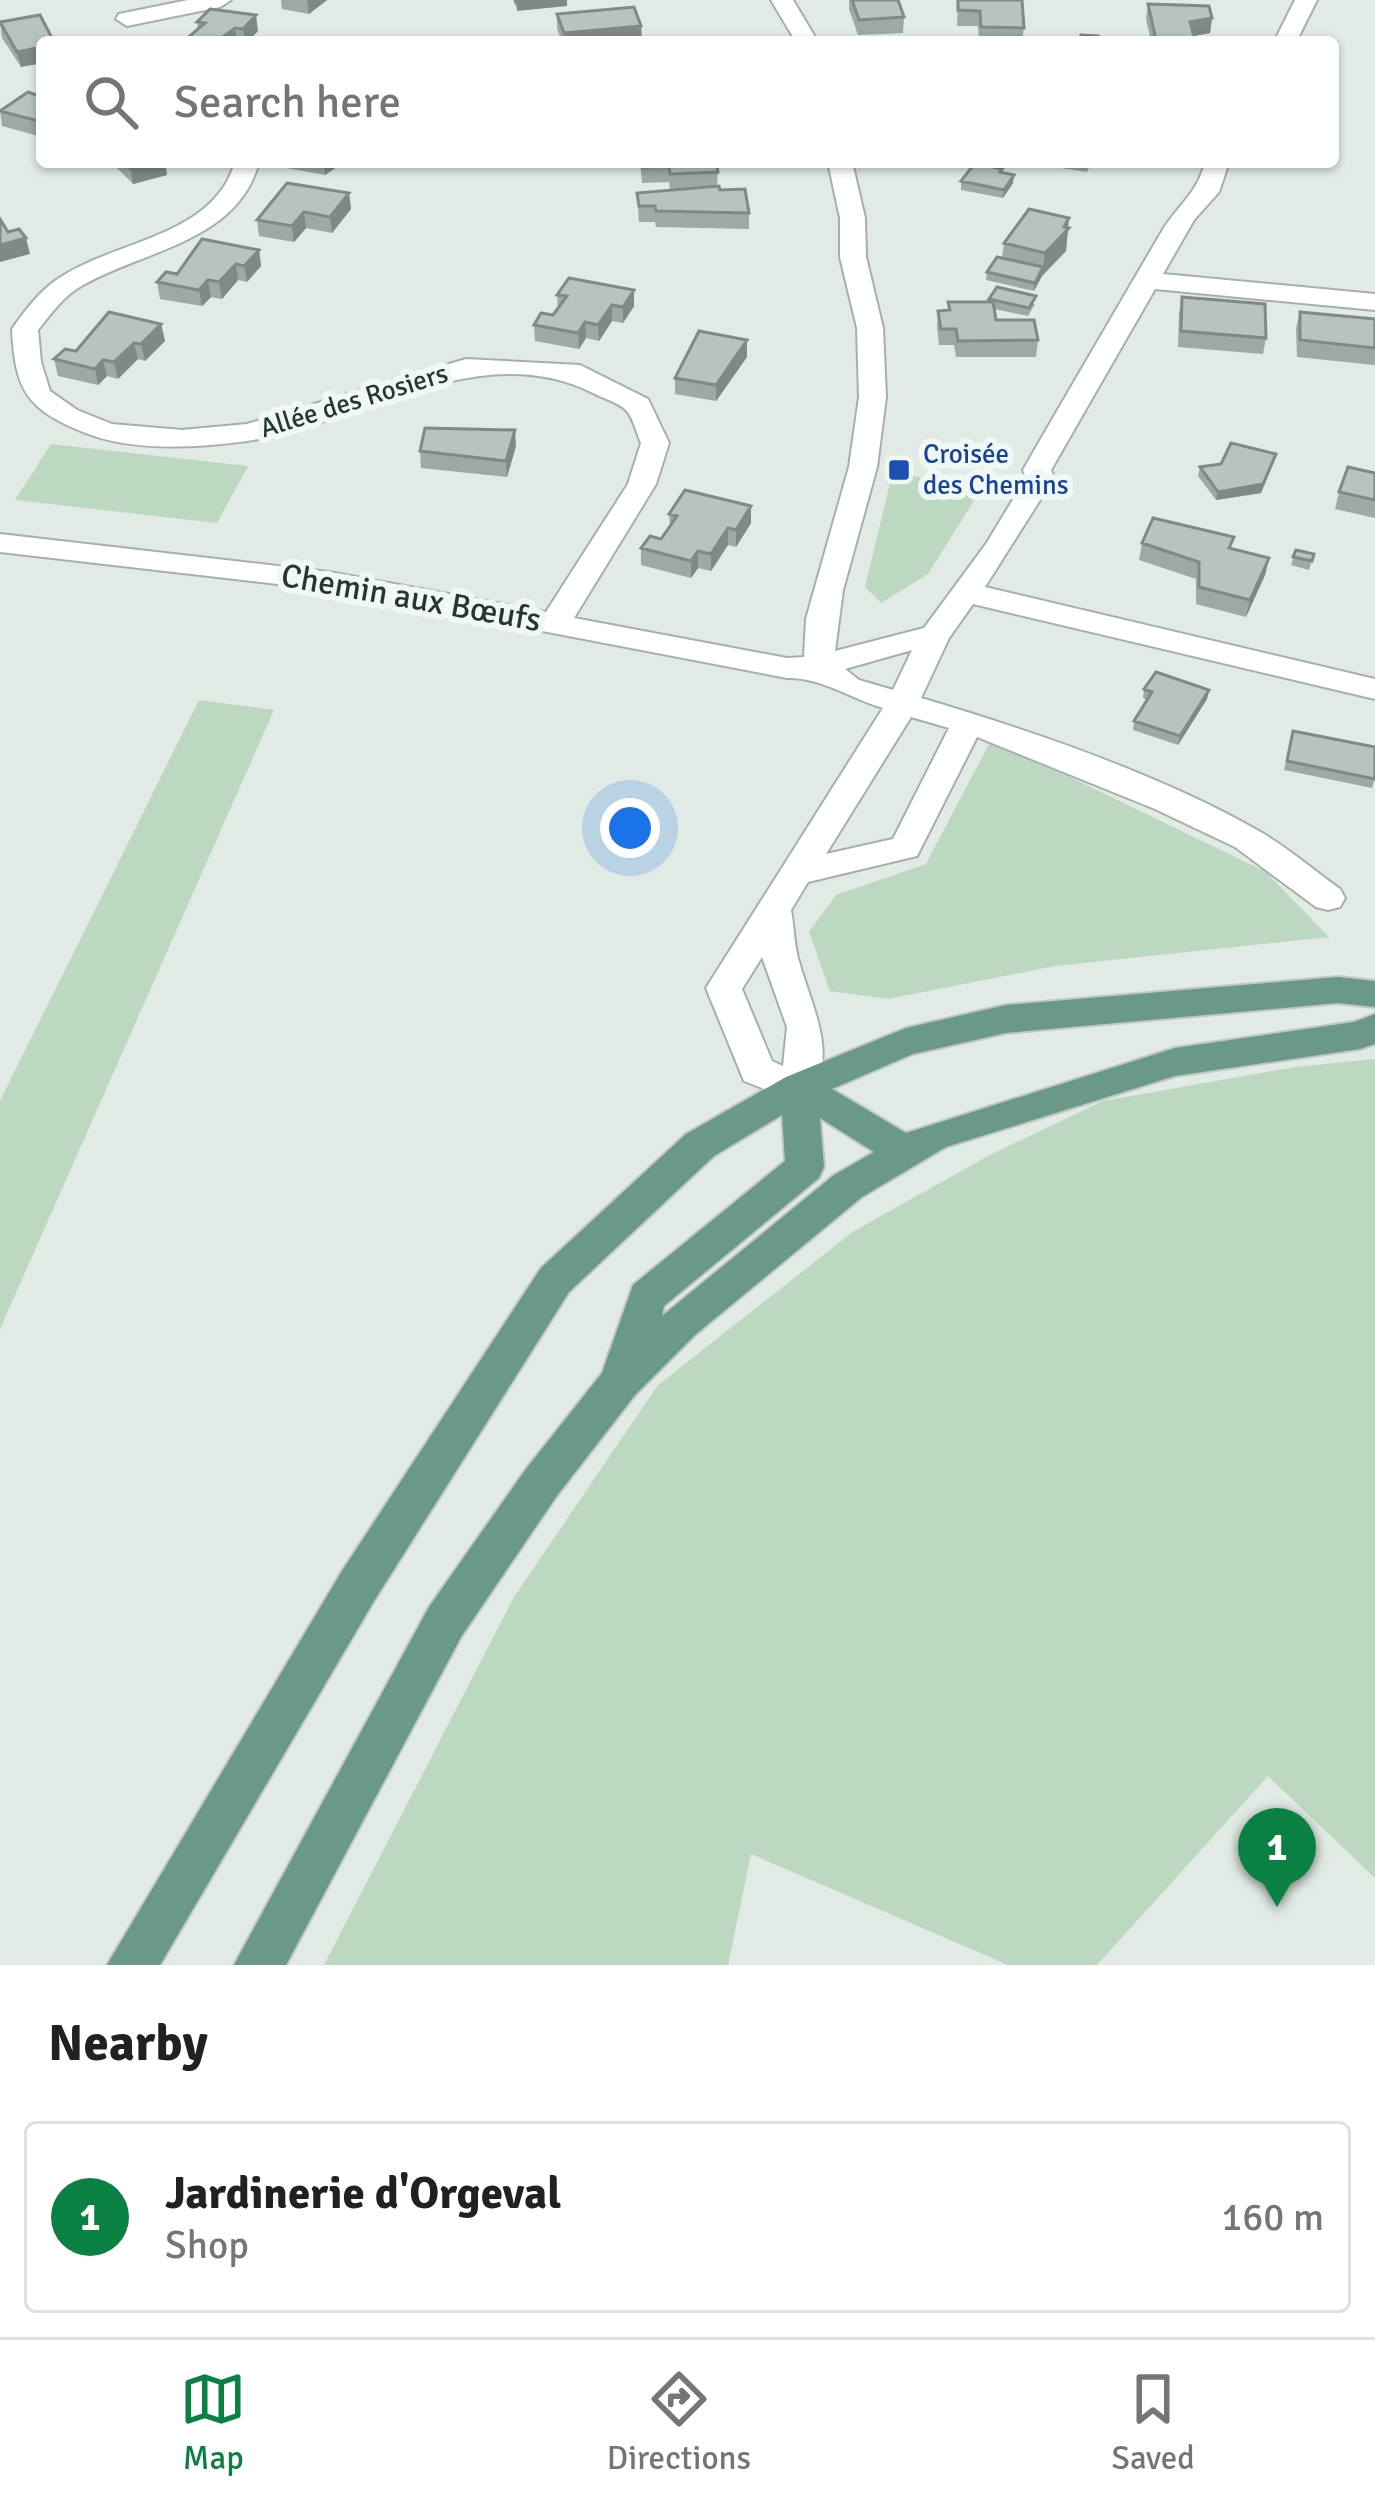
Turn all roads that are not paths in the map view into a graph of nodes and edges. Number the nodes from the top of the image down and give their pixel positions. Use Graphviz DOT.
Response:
graph roads {
  1 [pos="220,0"];
  2 [pos="782,0"];
  3 [pos="1306,0"];
  4 [pos="130,20"];
  5 [pos="803,36"];
  6 [pos="1288,36"];
  7 [pos="247,168"];
  8 [pos="841,168"];
  9 [pos="1216,168"];
  10 [pos="1146,280"];
  11 [pos="1375,302"];
  12 [pos="0,543"];
  13 [pos="964,592"];
  14 [pos="828,603"];
  15 [pos="555,623"];
  16 [pos="934,636"];
  17 [pos="874,648"];
  18 [pos="820,668"];
  19 [pos="911,688"];
  20 [pos="1375,689"];
  21 [pos="968,722"];
  22 [pos="798,872"];
  23 [pos="1328,898"];
  24 [pos="775,911"];
  25 [pos="1375,994"];
  26 [pos="1375,1028"];
  27 [pos="799,1087"];
  28 [pos="903,1150"];
  29 [pos="620,1382"];
  30 [pos="132,1965"];
  31 [pos="260,1965"];
  1 -- 4 [label="street"];
  2 -- 5 [label="street"];
  3 -- 6 [label="street"];
  7 -- 15 [label="street, Allée des Rosiers"];
  8 -- 14 [label="street"];
  9 -- 10 [label="street"];
  10 -- 11 [label="street"];
  10 -- 13 [label="street"];
  12 -- 15 [label="street, Chemin aux Bœufs"];
  13 -- 16 [label="street"];
  13 -- 20 [label="street"];
  14 -- 17 [label="street"];
  14 -- 18 [label="street"];
  15 -- 18 [label="street, Chemin aux Bœufs"];
  16 -- 17 [label="street, Chemin aux Bœufs"];
  16 -- 19 [label="street"];
  17 -- 18 [label="street, Chemin aux Bœufs"];
  17 -- 19 [label="street"];
  18 -- 19 [label="street, Chemin aux Bœufs"];
  19 -- 21 [label="street"];
  19 -- 22 [label="street"];
  21 -- 22 [label="street"];
  21 -- 23 [label="street"];
  22 -- 24 [label="street"];
  24 -- 27 [label="street"];
  24 -- 27 [label="street"];
  25 -- 27 [label="main road"];
  26 -- 28 [label="main road"];
  27 -- 28 [label="main road"];
  27 -- 29 [label="main road"];
  27 -- 30 [label="main road"];
  28 -- 29 [label="main road"];
  29 -- 31 [label="main road"];
}
